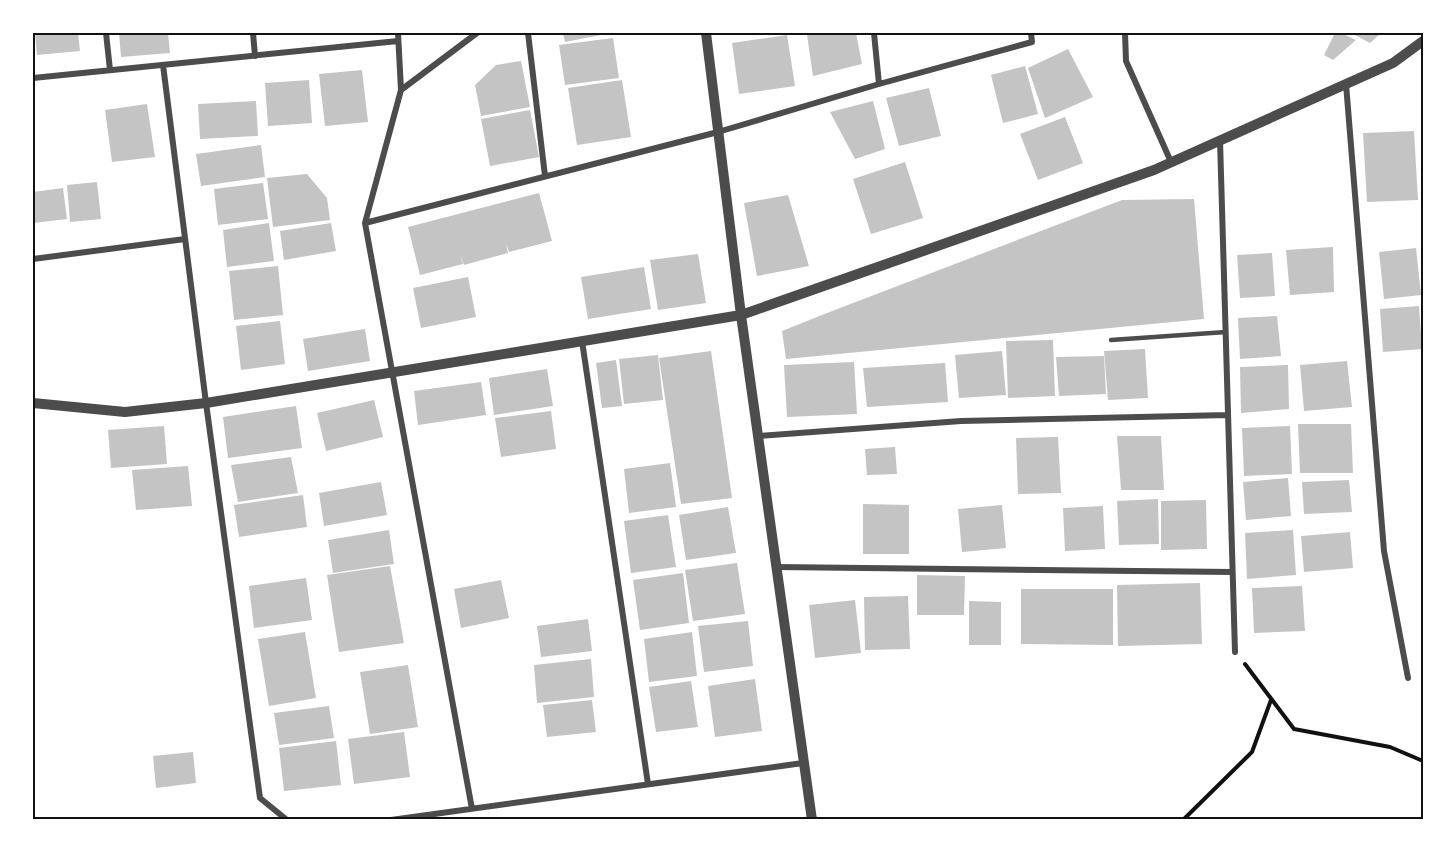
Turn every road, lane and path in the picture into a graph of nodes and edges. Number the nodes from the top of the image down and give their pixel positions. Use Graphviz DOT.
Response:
graph roads {
  1 [pos="106,33"];
  2 [pos="253,33"];
  3 [pos="398,33"];
  4 [pos="477,33"];
  5 [pos="528,33"];
  6 [pos="706,33"];
  7 [pos="874,33"];
  8 [pos="1031,33"];
  9 [pos="1125,33"];
  10 [pos="398,41"];
  11 [pos="1423,41"];
  12 [pos="255,56"];
  13 [pos="163,65"];
  14 [pos="110,70"];
  15 [pos="33,78"];
  16 [pos="879,84"];
  17 [pos="1346,84"];
  18 [pos="401,90"];
  19 [pos="718,132"];
  20 [pos="1220,140"];
  21 [pos="1171,162"];
  22 [pos="546,176"];
  23 [pos="365,223"];
  24 [pos="185,239"];
  25 [pos="33,259"];
  26 [pos="741,315"];
  27 [pos="1226,332"];
  28 [pos="1111,340"];
  29 [pos="582,341"];
  30 [pos="393,373"];
  31 [pos="33,403"];
  32 [pos="206,403"];
  33 [pos="1228,415"];
  34 [pos="758,436"];
  35 [pos="776,567"];
  36 [pos="1232,572"];
  37 [pos="1235,652"];
  38 [pos="1408,678"];
  39 [pos="1271,700"];
  40 [pos="1423,761"];
  41 [pos="803,763"];
  42 [pos="648,784"];
  43 [pos="472,809"];
  44 [pos="287,820"];
  45 [pos="390,820"];
  46 [pos="812,820"];
  47 [pos="1184,820"];
  1 -- 14 [label="street"];
  2 -- 12 [label="street"];
  3 -- 10 [label="street"];
  4 -- 18 [label="street"];
  5 -- 22 [label="street"];
  6 -- 19 [label="street"];
  7 -- 16 [label="street"];
  8 -- 16 [label="street"];
  9 -- 21 [label="street"];
  10 -- 12 [label="street"];
  10 -- 18 [label="street"];
  11 -- 17 [label="street"];
  12 -- 13 [label="street"];
  13 -- 14 [label="street"];
  13 -- 24 [label="street"];
  14 -- 15 [label="street"];
  16 -- 19 [label="street"];
  17 -- 20 [label="street"];
  17 -- 38 [label="street"];
  18 -- 23 [label="street"];
  19 -- 22 [label="street"];
  19 -- 26 [label="street"];
  20 -- 21 [label="street"];
  20 -- 27 [label="street"];
  21 -- 26 [label="street"];
  22 -- 23 [label="street"];
  23 -- 30 [label="street"];
  24 -- 25 [label="street"];
  24 -- 32 [label="street"];
  26 -- 29 [label="street"];
  26 -- 34 [label="street"];
  27 -- 28 [label="lane"];
  27 -- 33 [label="street"];
  29 -- 30 [label="street"];
  29 -- 42 [label="street"];
  30 -- 32 [label="street"];
  30 -- 43 [label="street"];
  31 -- 32 [label="street"];
  32 -- 44 [label="street"];
  33 -- 34 [label="street"];
  33 -- 36 [label="street"];
  34 -- 35 [label="street"];
  35 -- 36 [label="street"];
  35 -- 41 [label="street"];
  36 -- 37 [label="street"];
  37 -- 39 [label="path"];
  39 -- 40 [label="path"];
  39 -- 47 [label="path"];
  41 -- 42 [label="street"];
  41 -- 46 [label="street"];
  42 -- 43 [label="street"];
  43 -- 45 [label="street"];
}
